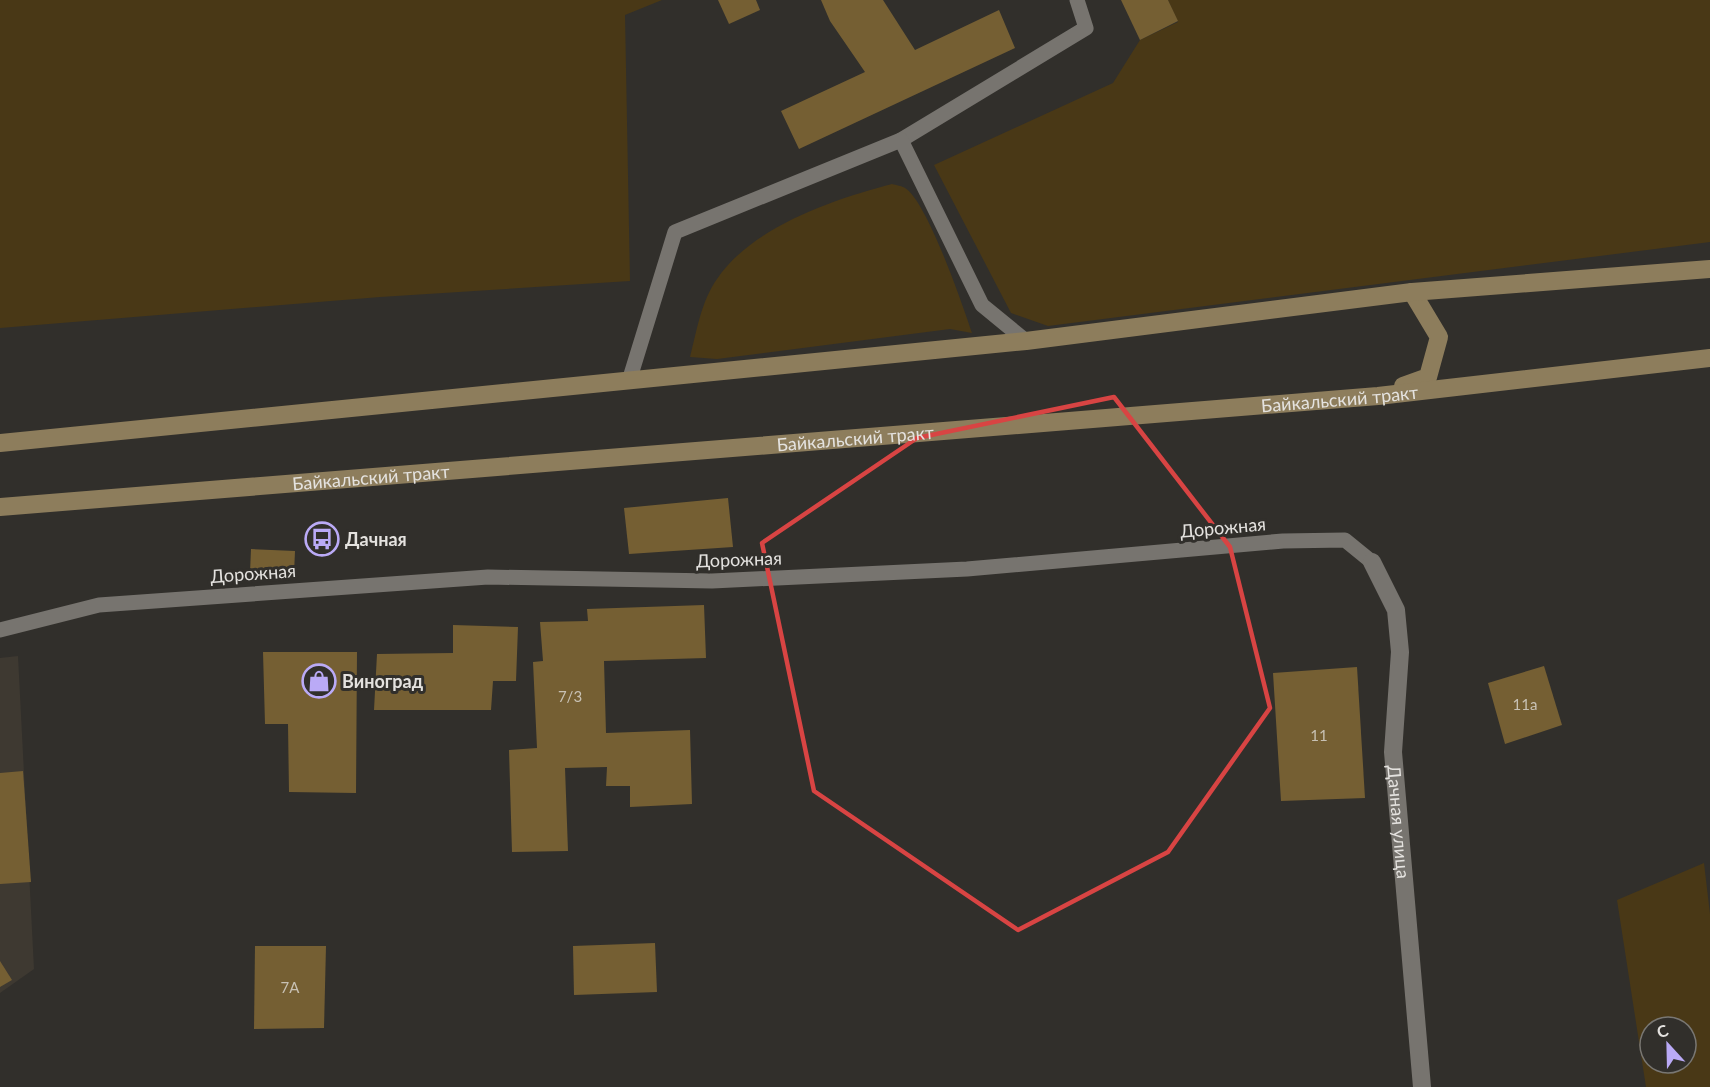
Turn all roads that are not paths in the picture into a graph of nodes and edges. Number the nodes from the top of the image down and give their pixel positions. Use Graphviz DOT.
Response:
graph roads {
  1 [pos="1077,0"];
  2 [pos="901,140"];
  3 [pos="1710,269"];
  4 [pos="1412,292"];
  5 [pos="1026,341"];
  6 [pos="1710,358"];
  7 [pos="629,381"];
  8 [pos="1378,396"];
  9 [pos="0,443"];
  10 [pos="0,507"];
  11 [pos="1372,562"];
  12 [pos="0,630"];
  13 [pos="1422,1087"];
  1 -- 2 [label="lane"];
  2 -- 5 [label="lane"];
  2 -- 7 [label="lane"];
  3 -- 4 [label="main road"];
  4 -- 5 [label="main road"];
  4 -- 8 [label="main road"];
  5 -- 7 [label="main road"];
  6 -- 8 [label="main road, Байкальский тракт"];
  7 -- 9 [label="main road"];
  8 -- 10 [label="main road, Байкальский тракт"];
  11 -- 12 [label="lane, Дорожная"];
  11 -- 13 [label="street, Дачная улица"];
}
